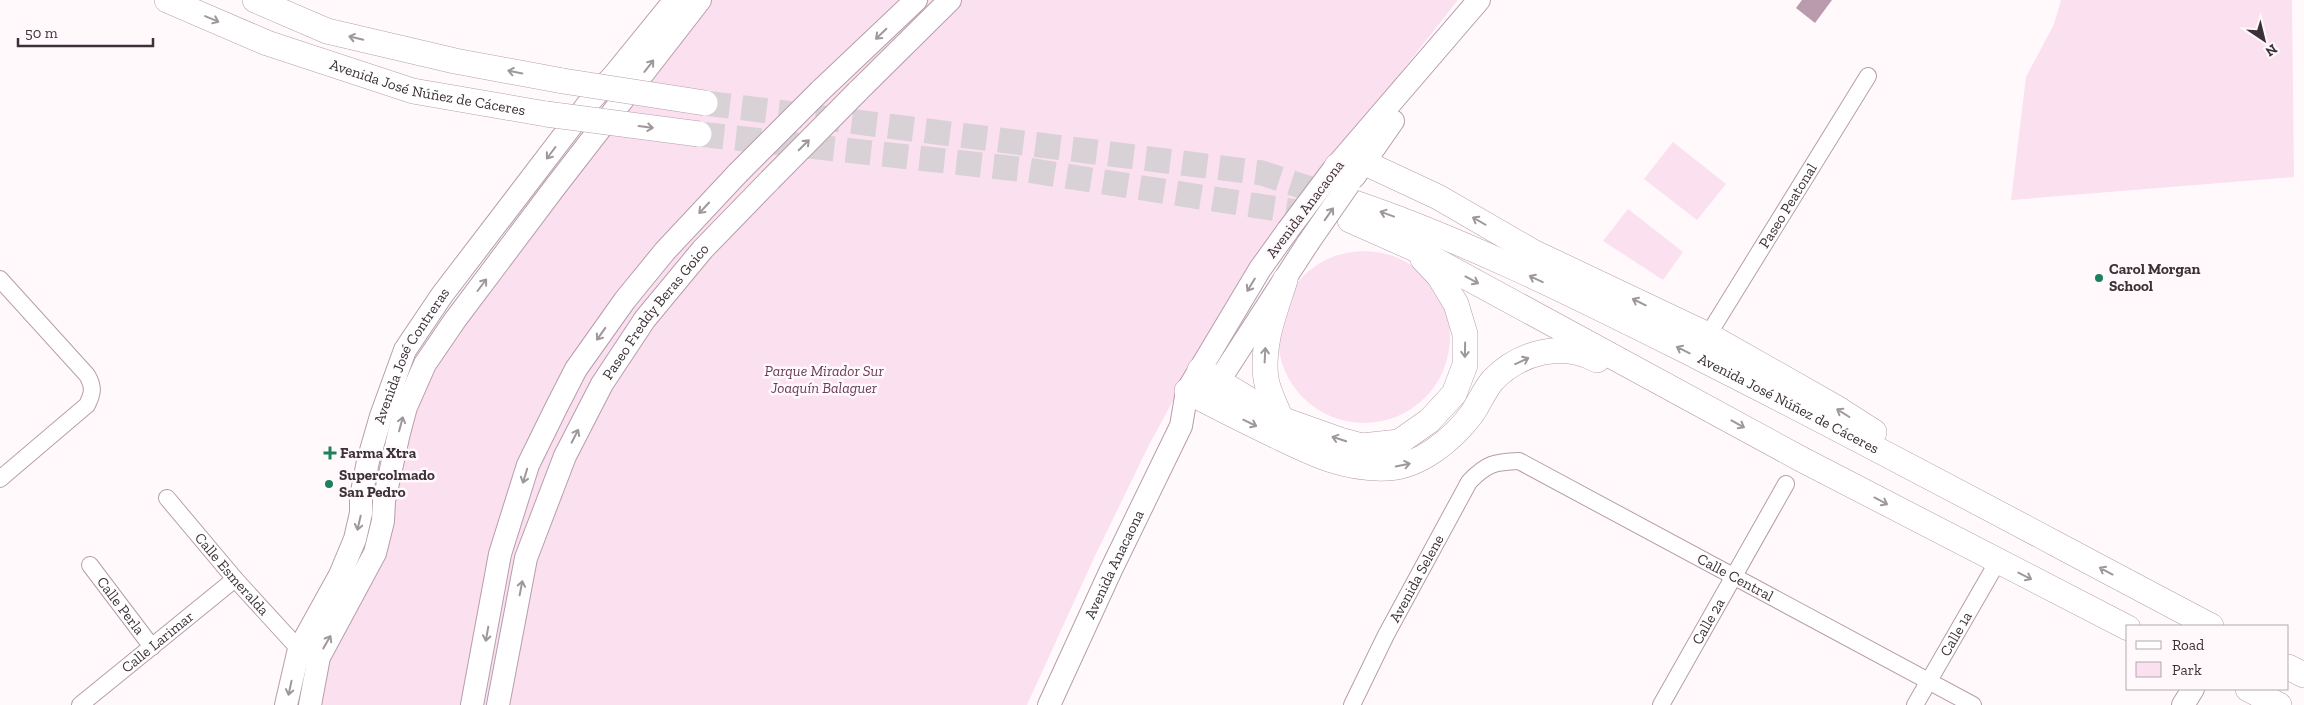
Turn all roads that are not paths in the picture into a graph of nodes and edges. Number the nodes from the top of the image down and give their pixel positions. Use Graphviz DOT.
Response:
graph roads {
  1 [pos="167,0"];
  2 [pos="255,0"];
  3 [pos="675,0"];
  4 [pos="700,0"];
  5 [pos="916,0"];
  6 [pos="950,0"];
  7 [pos="1473,8"];
  8 [pos="1868,76"];
  9 [pos="705,103"];
  10 [pos="699,134"];
  11 [pos="1363,162"];
  12 [pos="1345,189"];
  13 [pos="1413,248"];
  14 [pos="0,279"];
  15 [pos="1285,280"];
  16 [pos="1708,336"];
  17 [pos="1203,386"];
  18 [pos="1705,406"];
  19 [pos="1281,419"];
  20 [pos="1496,462"];
  21 [pos="0,479"];
  22 [pos="1786,484"];
  23 [pos="167,498"];
  24 [pos="1973,501"];
  25 [pos="1958,541"];
  26 [pos="1998,562"];
  27 [pos="90,564"];
  28 [pos="1733,577"];
  29 [pos="235,579"];
  30 [pos="2134,586"];
  31 [pos="2168,616"];
  32 [pos="2121,624"];
  33 [pos="2207,625"];
  34 [pos="152,646"];
  35 [pos="299,649"];
  36 [pos="2289,668"];
  37 [pos="2304,675"];
  38 [pos="1929,682"];
  39 [pos="2192,690"];
  40 [pos="2250,690"];
  41 [pos="80,705"];
  42 [pos="286,705"];
  43 [pos="310,705"];
  44 [pos="472,705"];
  45 [pos="498,705"];
  46 [pos="1049,705"];
  47 [pos="1352,705"];
  48 [pos="1660,705"];
  49 [pos="1915,705"];
  50 [pos="1973,705"];
  51 [pos="2183,705"];
  52 [pos="2279,705"];
  1 -- 10 [label="main road, Avenida José Núñez de Cáceres, one-way, bridge"];
  9 -- 2 [label="main road, Avenida José Núñez de Cáceres, one-way, bridge"];
  3 -- 35 [label="main road, Avenida José Contreras, one-way"];
  43 -- 4 [label="main road, Avenida José Contreras, one-way"];
  5 -- 44 [label="main road, Paseo Freddy Beras Goico, one-way, bridge"];
  45 -- 6 [label="main road, Paseo Freddy Beras Goico, one-way, bridge"];
  7 -- 11 [label="main road, Avenida Anacaona"];
  7 -- 12 [label="main road, Avenida Anacaona"];
  8 -- 16 [label="street, Paseo Peatonal"];
  11 -- 12 [label="main road"];
  16 -- 11 [label="main road, one-way"];
  12 -- 13 [label="main road"];
  15 -- 12 [label="main road, Avenida Anacaona, one-way, bridge"];
  12 -- 17 [label="main road, Avenida Anacaona, one-way, bridge"];
  24 -- 12 [label="main road, Avenida José Núñez de Cáceres, one-way"];
  13 -- 18 [label="main road, one-way"];
  13 -- 19 [label="main road, one-way"];
  14 -- 21 [label="street"];
  15 -- 17 [label="main road, Avenida Anacaona"];
  19 -- 15 [label="main road, one-way"];
  24 -- 16 [label="main road, one-way"];
  17 -- 18 [label="main road, one-way"];
  17 -- 19 [label="main road"];
  17 -- 46 [label="main road, Avenida Anacaona"];
  18 -- 25 [label="main road, one-way"];
  20 -- 28 [label="street, Calle Central"];
  20 -- 47 [label="street, Avenida Selene"];
  22 -- 28 [label="street, Calle 2a"];
  23 -- 29 [label="street, Calle Esmeralda"];
  24 -- 25 [label="main road"];
  30 -- 24 [label="main road, Avenida José Núñez de Cáceres, one-way"];
  25 -- 26 [label="main road"];
  26 -- 32 [label="main road, one-way"];
  26 -- 38 [label="street, Calle 1a"];
  27 -- 34 [label="street, Calle Perla"];
  28 -- 38 [label="street, Calle Central"];
  28 -- 48 [label="street, Calle 2a"];
  29 -- 34 [label="street, Calle Larimar"];
  29 -- 35 [label="street, Calle Esmeralda"];
  30 -- 31 [label="main road, Avenida José Núñez de Cáceres"];
  30 -- 32 [label="main road"];
  31 -- 33 [label="main road, Avenida José Núñez de Cáceres"];
  34 -- 41 [label="street, Calle Larimar"];
  35 -- 42 [label="main road, Avenida José Contreras, one-way"];
  36 -- 37 [label="main road"];
  38 -- 49 [label="street, Calle 1a"];
  38 -- 50 [label="street, Calle Central"];
  39 -- 51 [label="main road"];
  40 -- 52 [label="main road"];
}
